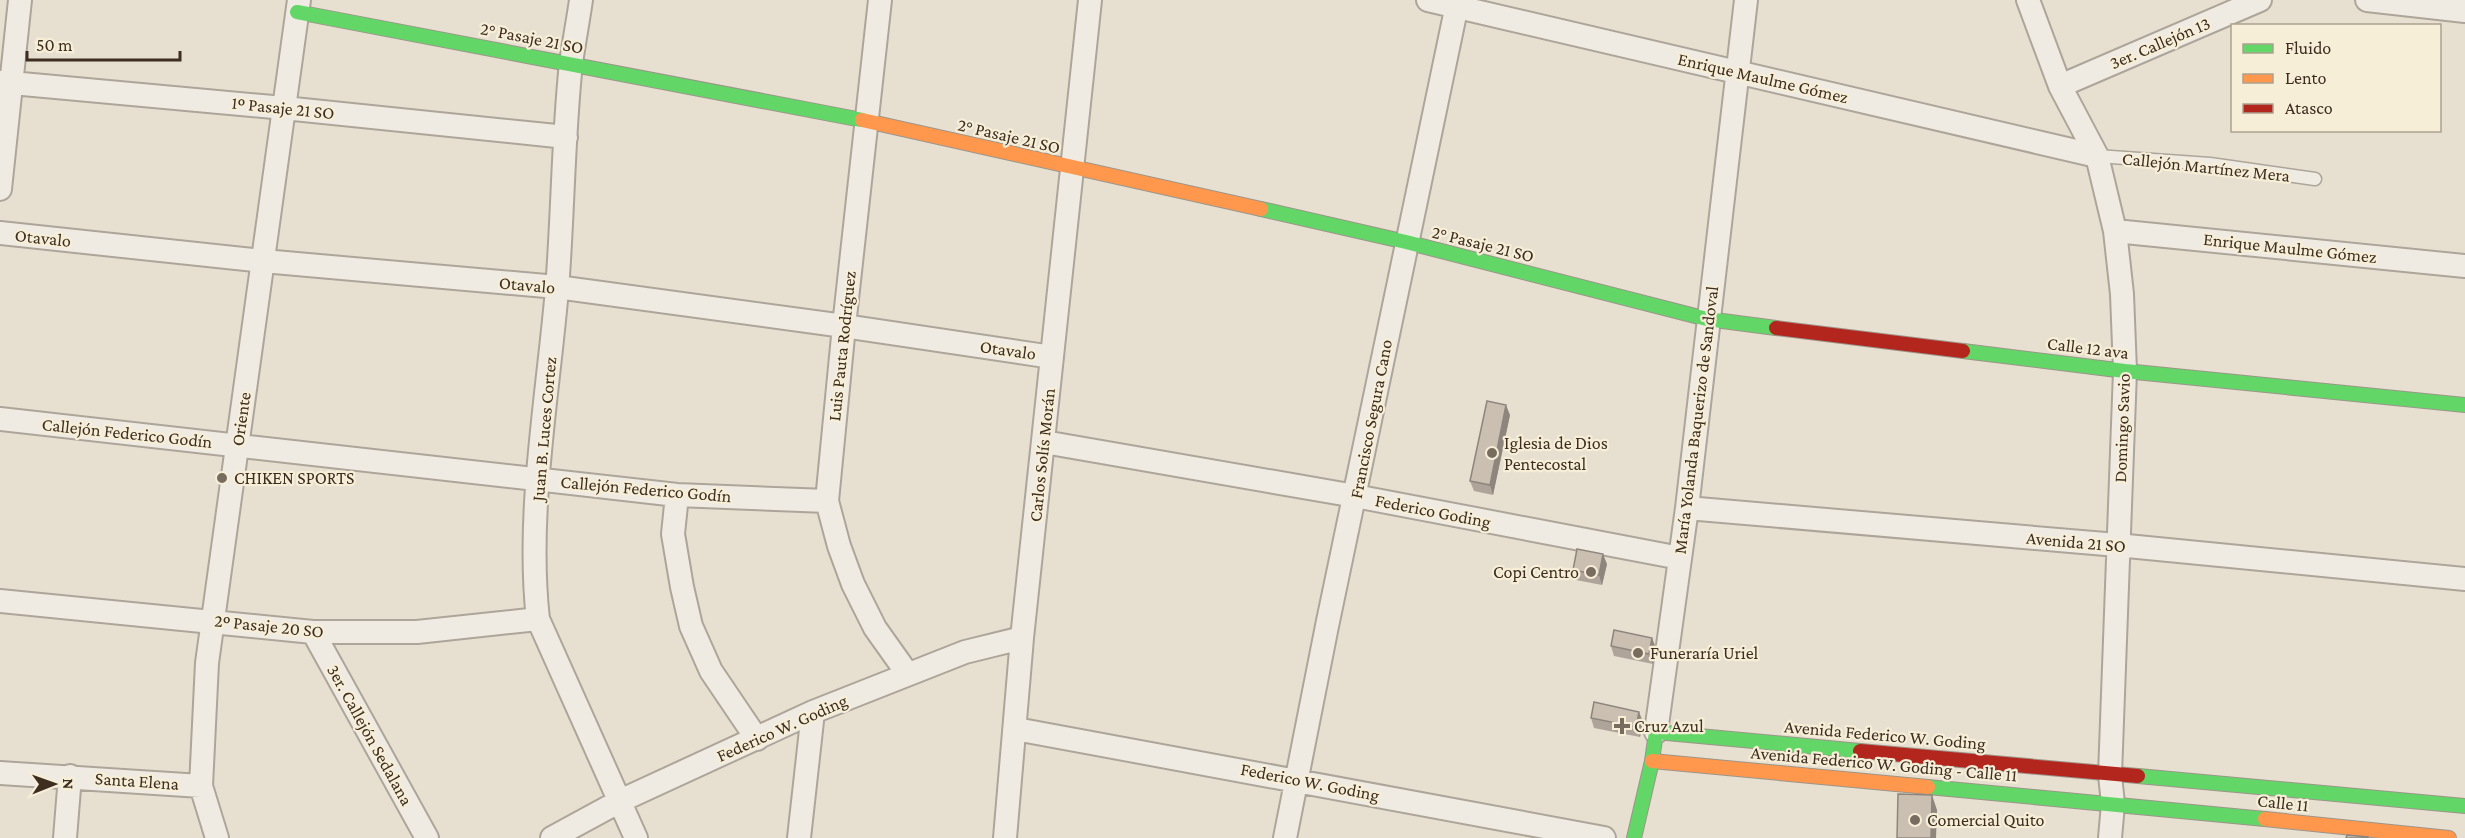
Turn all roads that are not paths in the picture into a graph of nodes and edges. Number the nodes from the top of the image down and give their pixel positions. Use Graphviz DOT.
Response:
graph roads {
  1 [pos="20,0"];
  2 [pos="581,0"];
  3 [pos="880,0"];
  4 [pos="1090,0"];
  5 [pos="1428,0"];
  6 [pos="1746,0"];
  7 [pos="2028,0"];
  8 [pos="2260,0"];
  9 [pos="2367,0"];
  10 [pos="1457,3"];
  11 [pos="298,6"];
  12 [pos="2465,11"];
  13 [pos="571,63"];
  14 [pos="1737,72"];
  15 [pos="6,83"];
  16 [pos="2060,86"];
  17 [pos="284,108"];
  18 [pos="867,121"];
  19 [pos="566,137"];
  20 [pos="2097,156"];
  21 [pos="1071,169"];
  22 [pos="2315,179"];
  23 [pos="0,189"];
  24 [pos="2115,231"];
  25 [pos="0,233"];
  26 [pos="1406,243"];
  27 [pos="263,261"];
  28 [pos="2465,266"];
  29 [pos="557,287"];
  30 [pos="1707,320"];
  31 [pos="843,326"];
  32 [pos="1052,357"];
  33 [pos="2125,371"];
  34 [pos="2465,405"];
  35 [pos="0,419"];
  36 [pos="1044,442"];
  37 [pos="237,445"];
  38 [pos="539,478"];
  39 [pos="677,495"];
  40 [pos="1355,496"];
  41 [pos="827,501"];
  42 [pos="1687,508"];
  43 [pos="2117,546"];
  44 [pos="1680,558"];
  45 [pos="2465,579"];
  46 [pos="0,601"];
  47 [pos="538,619"];
  48 [pos="213,621"];
  49 [pos="313,632"];
  50 [pos="1022,638"];
  51 [pos="907,673"];
  52 [pos="813,712"];
  53 [pos="1016,729"];
  54 [pos="1656,732"];
  55 [pos="757,739"];
  56 [pos="1652,761"];
  57 [pos="0,773"];
  58 [pos="2110,775"];
  59 [pos="70,776"];
  60 [pos="1296,779"];
  61 [pos="201,786"];
  62 [pos="620,801"];
  63 [pos="2113,804"];
  64 [pos="2465,806"];
  65 [pos="65,838"];
  66 [pos="217,838"];
  67 [pos="427,838"];
  68 [pos="552,838"];
  69 [pos="636,838"];
  70 [pos="799,838"];
  71 [pos="1005,838"];
  72 [pos="1285,838"];
  73 [pos="1604,838"];
  74 [pos="1634,838"];
  75 [pos="2110,838"];
  76 [pos="2449,838"];
  1 -- 15 [label="street"];
  2 -- 13 [label="street, Juan B. Luces Cortez"];
  3 -- 18 [label="street, Luis Pauta Rodríguez"];
  4 -- 21 [label="street, Carlos Solís Morán"];
  5 -- 10 [label="street, Enrique Maulme Gómez"];
  6 -- 14 [label="street, María Yolanda Baquerizo de Sandoval"];
  7 -- 16 [label="street, Domingo Savio"];
  8 -- 16 [label="street, 3er. Callejón 13"];
  9 -- 12 [label="street"];
  10 -- 14 [label="street, Enrique Maulme Gómez"];
  10 -- 26 [label="street, Francisco Segura Cano"];
  11 -- 13 [label="street, 2° Pasaje 21 SO"];
  11 -- 17 [label="street, Oriente"];
  13 -- 18 [label="street, 2° Pasaje 21 SO"];
  13 -- 19 [label="street, Juan B. Luces Cortez"];
  14 -- 20 [label="street, Enrique Maulme Gómez"];
  14 -- 30 [label="street, María Yolanda Baquerizo de Sandoval"];
  15 -- 17 [label="street, 1º Pasaje 21 SO"];
  15 -- 23 [label="street"];
  16 -- 20 [label="street, Domingo Savio"];
  17 -- 19 [label="street, 1º Pasaje 21 SO"];
  17 -- 27 [label="street, Oriente"];
  18 -- 21 [label="street, 2° Pasaje 21 SO"];
  18 -- 31 [label="street, Luis Pauta Rodríguez"];
  19 -- 29 [label="street, Juan B. Luces Cortez"];
  20 -- 22 [label="lane, Callejón Martínez Mera"];
  20 -- 24 [label="street, Domingo Savio"];
  21 -- 26 [label="street, 2° Pasaje 21 SO"];
  21 -- 32 [label="street, Carlos Solís Morán"];
  24 -- 28 [label="street, Enrique Maulme Gómez"];
  24 -- 33 [label="street, Domingo Savio"];
  25 -- 27 [label="street, Otavalo"];
  26 -- 30 [label="street, 2° Pasaje 21 SO"];
  26 -- 40 [label="street, Francisco Segura Cano"];
  27 -- 29 [label="street, Otavalo"];
  27 -- 37 [label="street, Oriente"];
  29 -- 31 [label="street, Otavalo"];
  29 -- 38 [label="street, Juan B. Luces Cortez"];
  30 -- 33 [label="street, Calle 12 ava"];
  30 -- 42 [label="street, María Yolanda Baquerizo de Sandoval"];
  31 -- 32 [label="street, Otavalo"];
  31 -- 41 [label="street, Luis Pauta Rodríguez"];
  32 -- 36 [label="street, Carlos Solís Morán"];
  33 -- 34 [label="street, Calle 12 ava"];
  33 -- 43 [label="street, Domingo Savio"];
  35 -- 37 [label="street, Callejón Federico Godín"];
  36 -- 40 [label="street, Federico Goding"];
  36 -- 50 [label="street, Carlos Solís Morán"];
  37 -- 38 [label="street, Callejón Federico Godín"];
  37 -- 48 [label="street, Oriente"];
  38 -- 39 [label="street, Callejón Federico Godín"];
  38 -- 47 [label="street, Juan B. Luces Cortez"];
  39 -- 41 [label="street, Callejón Federico Godín"];
  39 -- 55 [label="street"];
  40 -- 44 [label="street, Federico Goding"];
  40 -- 60 [label="street, Francisco Segura Cano"];
  41 -- 51 [label="street, Luis Pauta Rodríguez"];
  42 -- 43 [label="street, Avenida 21 SO"];
  42 -- 44 [label="street, María Yolanda Baquerizo de Sandoval"];
  43 -- 45 [label="street, Avenida 21 SO"];
  43 -- 58 [label="street, Domingo Savio"];
  44 -- 54 [label="street, María Yolanda Baquerizo de Sandoval"];
  46 -- 48 [label="street, 2º Pasaje 20 SO"];
  47 -- 49 [label="street, 2º Pasaje 20 SO"];
  47 -- 62 [label="street, Juan B. Luces Cortez"];
  48 -- 49 [label="street, 2º Pasaje 20 SO"];
  48 -- 61 [label="street, Oriente"];
  49 -- 67 [label="street, 3er. Callejón Sedalana"];
  50 -- 51 [label="street, Federico W. Goding"];
  50 -- 53 [label="street, Carlos Solís Morán"];
  51 -- 52 [label="street, Federico W. Goding"];
  52 -- 55 [label="street, Federico W. Goding"];
  52 -- 70 [label="street"];
  53 -- 60 [label="street, Federico W. Goding"];
  53 -- 71 [label="street, Carlos Solís Morán"];
  54 -- 56 [label="street, María Yolanda Baquerizo de Sandoval"];
  54 -- 58 [label="street, Avenida Federico W. Goding"];
  55 -- 62 [label="street, Federico W. Goding"];
  56 -- 63 [label="street, Avenida Federico W. Goding - Calle 11"];
  56 -- 74 [label="street, María Yolanda Baquerizo de Sandoval"];
  57 -- 59 [label="street, Santa Elena"];
  58 -- 63 [label="street, Domingo Savio"];
  58 -- 64 [label="street"];
  59 -- 61 [label="street, Santa Elena"];
  59 -- 65 [label="street"];
  60 -- 72 [label="street, Francisco Segura Cano"];
  60 -- 73 [label="street, Federico W. Goding"];
  61 -- 66 [label="street, Oriente"];
  62 -- 68 [label="street, Federico W. Goding"];
  62 -- 69 [label="street, Juan B. Luces Cortez"];
  63 -- 75 [label="street, Domingo Savio"];
  63 -- 76 [label="street, Calle 11"];
}
